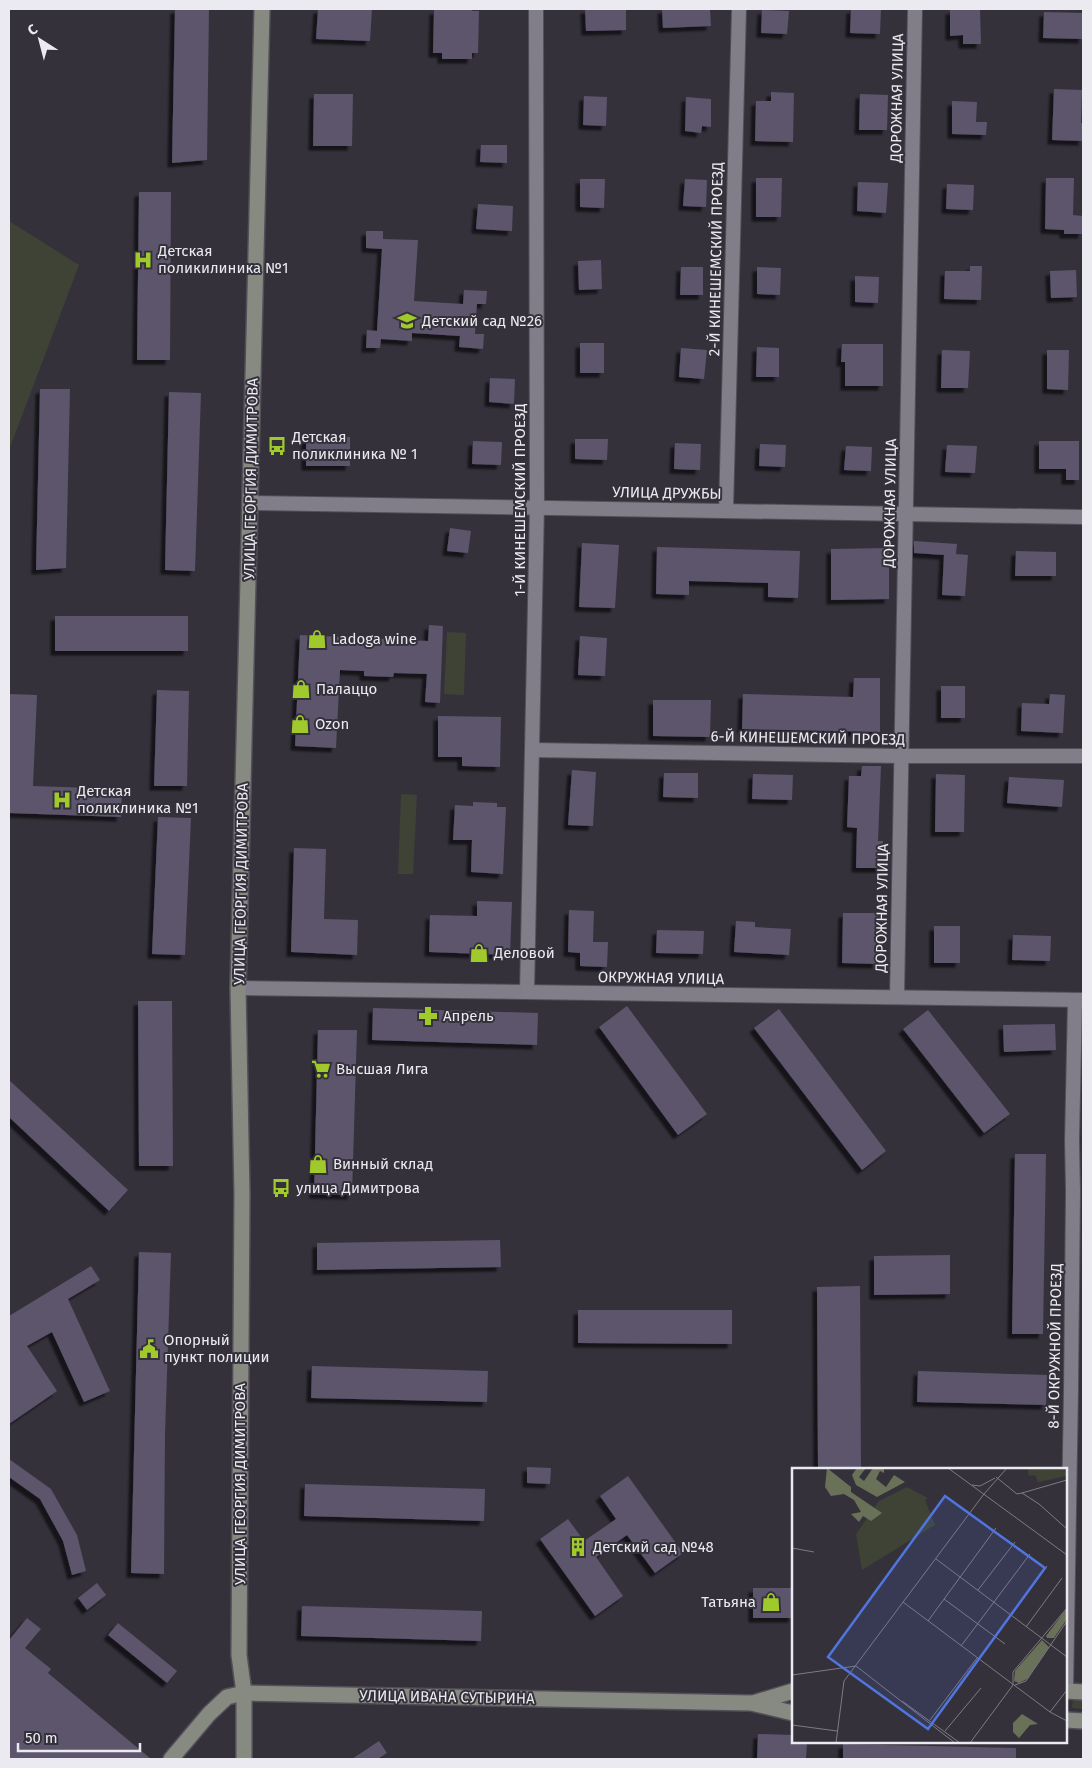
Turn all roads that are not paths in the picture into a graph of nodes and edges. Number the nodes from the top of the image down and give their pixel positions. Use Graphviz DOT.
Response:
graph roads {
  1 [pos="262,9"];
  2 [pos="536,9"];
  3 [pos="738,9"];
  4 [pos="915,9"];
  5 [pos="250,503"];
  6 [pos="537,506"];
  7 [pos="726,510"];
  8 [pos="906,515"];
  9 [pos="1083,517"];
  10 [pos="532,750"];
  11 [pos="900,756"];
  12 [pos="1083,756"];
  13 [pos="238,988"];
  14 [pos="527,992"];
  15 [pos="897,997"];
  16 [pos="1079,1000"];
  17 [pos="1067,1629"];
  18 [pos="792,1691"];
  19 [pos="1067,1691"];
  20 [pos="1083,1692"];
  21 [pos="244,1693"];
  22 [pos="751,1703"];
  23 [pos="792,1713"];
  24 [pos="1067,1720"];
  25 [pos="1083,1721"];
  26 [pos="171,1759"];
  27 [pos="244,1759"];
  1 -- 5 [label="main road, УЛИЦА ГЕОРГИЯ ДИМИТРОВА"];
  2 -- 6 [label="street, 1-Й КИНЕШЕМСКИЙ ПРОЕЗД"];
  3 -- 7 [label="street, 2-Й КИНЕШЕМСКИЙ ПРОЕЗД"];
  4 -- 8 [label="street, ДОРОЖНАЯ УЛИЦА"];
  5 -- 6 [label="street, УЛИЦА ДРУЖБЫ"];
  5 -- 13 [label="main road, УЛИЦА ГЕОРГИЯ ДИМИТРОВА"];
  6 -- 7 [label="street, УЛИЦА ДРУЖБЫ"];
  6 -- 10 [label="street, 1-Й КИНЕШЕМСКИЙ ПРОЕЗД"];
  7 -- 8 [label="street, УЛИЦА ДРУЖБЫ"];
  8 -- 9 [label="street, УЛИЦА ДРУЖБЫ"];
  8 -- 11 [label="street, ДОРОЖНАЯ УЛИЦА"];
  10 -- 11 [label="street, 6-Й КИНЕШЕМСКИЙ ПРОЕЗД"];
  10 -- 14 [label="street, 1-Й КИНЕШЕМСКИЙ ПРОЕЗД"];
  11 -- 12 [label="street, 6-Й КИНЕШЕМСКИЙ ПРОЕЗД"];
  11 -- 15 [label="street, ДОРОЖНАЯ УЛИЦА"];
  13 -- 14 [label="street, ОКРУЖНАЯ УЛИЦА"];
  13 -- 21 [label="main road, УЛИЦА ГЕОРГИЯ ДИМИТРОВА"];
  14 -- 15 [label="street, ОКРУЖНАЯ УЛИЦА"];
  15 -- 16 [label="street, ОКРУЖНАЯ УЛИЦА"];
  16 -- 17 [label="street, 8-Й ОКРУЖНОЙ ПРОЕЗД"];
  18 -- 22 [label="main road, УЛИЦА ИВАНА СУТЫРИНА"];
  19 -- 20 [label="main road"];
  21 -- 22 [label="main road, УЛИЦА ИВАНА СУТЫРИНА"];
  21 -- 26 [label="main road, УЛИЦА ИВАНА СУТЫРИНА"];
  21 -- 27 [label="main road, УЛИЦА ГЕОРГИЯ ДИМИТРОВА"];
  22 -- 23 [label="main road, УЛИЦА ИВАНА СУТЫРИНА"];
  24 -- 25 [label="main road"];
}
